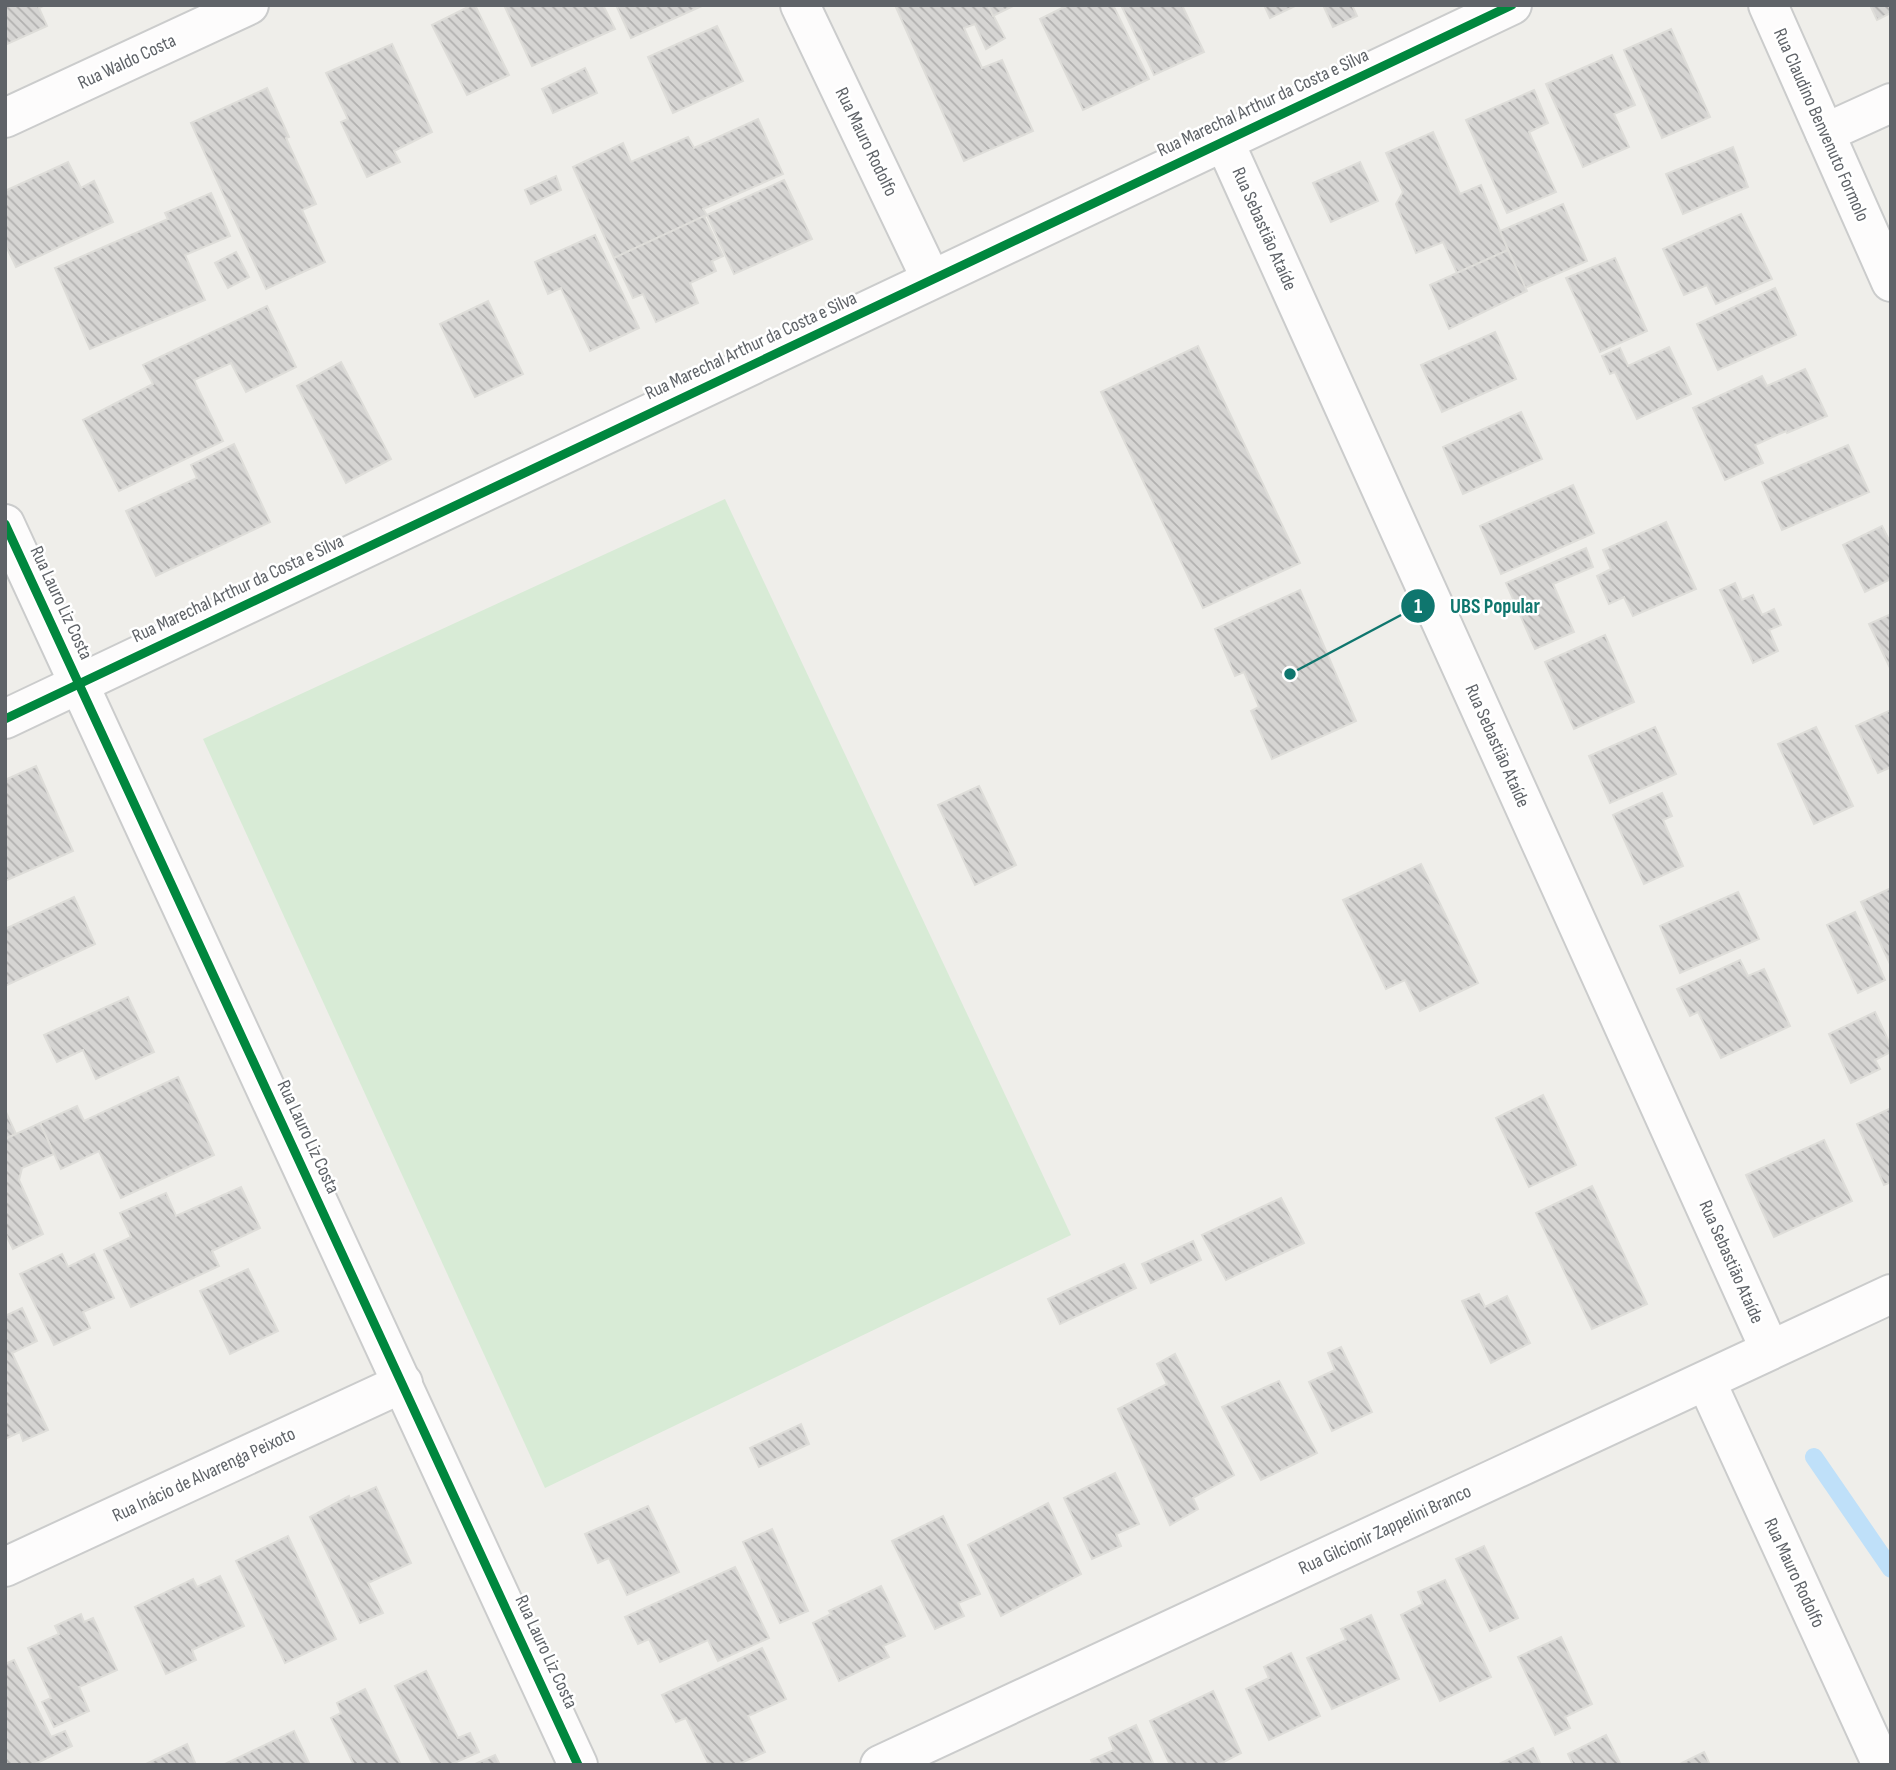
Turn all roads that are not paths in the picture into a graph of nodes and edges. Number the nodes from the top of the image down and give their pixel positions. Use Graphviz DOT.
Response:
graph roads {
  1 [pos="249,5"];
  2 [pos="800,5"];
  3 [pos="1512,5"];
  4 [pos="1768,5"];
  5 [pos="1891,103"];
  6 [pos="5,118"];
  7 [pos="1825,133"];
  8 [pos="1224,141"];
  9 [pos="931,279"];
  10 [pos="1891,282"];
  11 [pos="5,524"];
  12 [pos="79,684"];
  13 [pos="5,719"];
  14 [pos="1891,1294"];
  15 [pos="1770,1350"];
  16 [pos="1706,1381"];
  17 [pos="403,1383"];
  18 [pos="5,1567"];
  19 [pos="578,1765"];
  20 [pos="880,1765"];
  21 [pos="1882,1765"];
  1 -- 6 [label="street, Rua Waldo Costa"];
  2 -- 9 [label="street, Rua Mauro Rodolfo"];
  3 -- 8 [label="street, Rua Marechal Arthur da Costa e Silva"];
  4 -- 7 [label="street, Rua Claudino Benvenuto Formolo"];
  5 -- 7 [label="street"];
  7 -- 10 [label="street, Rua Claudino Benvenuto Formolo"];
  8 -- 9 [label="street, Rua Marechal Arthur da Costa e Silva"];
  8 -- 15 [label="street, Rua Sebastião Ataíde"];
  9 -- 12 [label="street, Rua Marechal Arthur da Costa e Silva"];
  11 -- 12 [label="street, Rua Lauro Liz Costa"];
  12 -- 13 [label="street, Rua Marechal Arthur da Costa e Silva"];
  12 -- 17 [label="street, Rua Lauro Liz Costa"];
  14 -- 15 [label="street, Rua Gilcionir Zappelini Branco"];
  15 -- 16 [label="street, Rua Gilcionir Zappelini Branco"];
  16 -- 20 [label="street, Rua Gilcionir Zappelini Branco"];
  16 -- 21 [label="street, Rua Mauro Rodolfo"];
  17 -- 18 [label="street, Rua Inácio de Alvarenga Peixoto"];
  17 -- 19 [label="street, Rua Lauro Liz Costa"];
}
